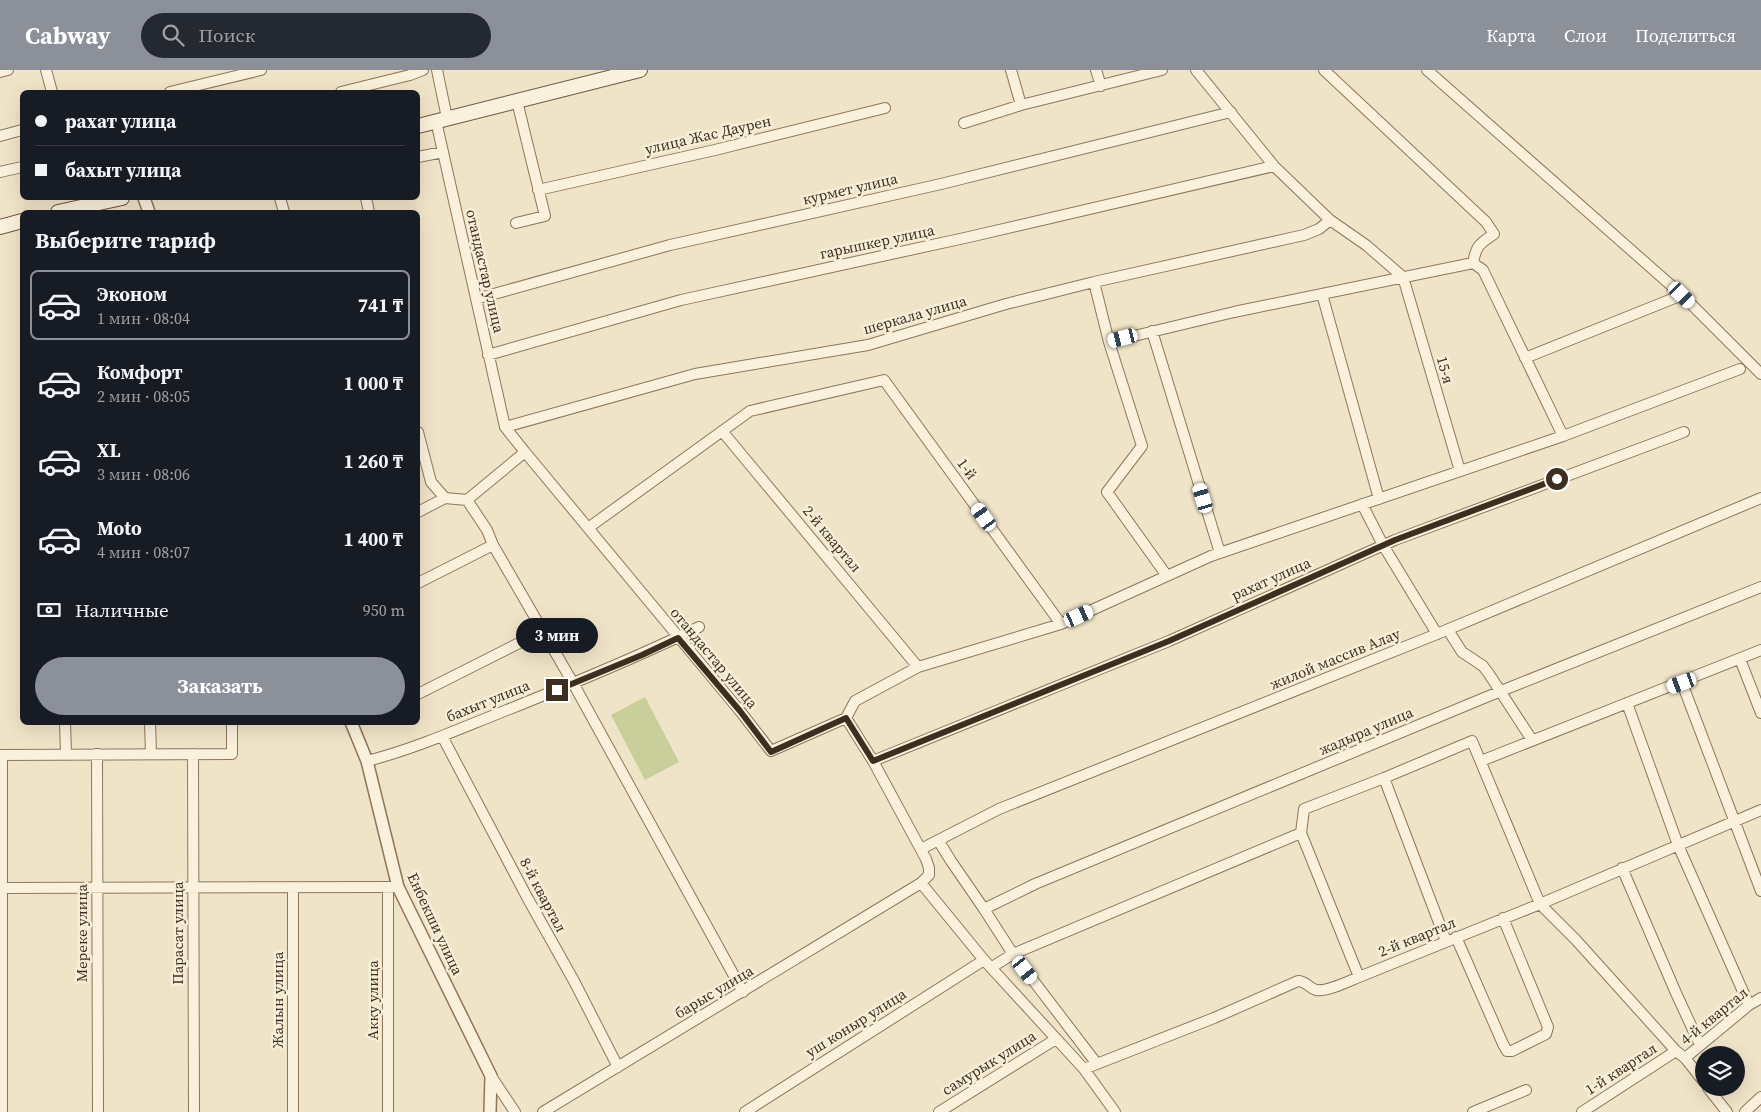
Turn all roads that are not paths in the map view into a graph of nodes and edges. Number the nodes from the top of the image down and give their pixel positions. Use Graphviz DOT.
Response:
graph roads {
  1 [pos="8,70"];
  2 [pos="46,70"];
  3 [pos="261,70"];
  4 [pos="423,70"];
  5 [pos="437,70"];
  6 [pos="640,70"];
  7 [pos="1011,70"];
  8 [pos="1096,70"];
  9 [pos="1162,70"];
  10 [pos="1196,70"];
  11 [pos="1324,70"];
  12 [pos="1427,70"];
  13 [pos="0,72"];
  14 [pos="1100,86"];
  15 [pos="51,90"];
  16 [pos="178,90"];
  17 [pos="349,90"];
  18 [pos="517,101"];
  19 [pos="1022,105"];
  20 [pos="885,108"];
  21 [pos="1231,112"];
  22 [pos="441,120"];
  23 [pos="964,123"];
  24 [pos="420,125"];
  25 [pos="20,131"];
  26 [pos="0,136"];
  27 [pos="442,152"];
  28 [pos="420,157"];
  29 [pos="1274,166"];
  30 [pos="20,167"];
  31 [pos="0,172"];
  32 [pos="538,190"];
  33 [pos="104,200"];
  34 [pos="85,202"];
  35 [pos="63,210"];
  36 [pos="1330,220"];
  37 [pos="20,222"];
  38 [pos="516,223"];
  39 [pos="0,227"];
  40 [pos="1473,263"];
  41 [pos="1403,277"];
  42 [pos="1094,282"];
  43 [pos="1322,294"];
  44 [pos="1682,295"];
  45 [pos="476,299"];
  46 [pos="1152,332"];
  47 [pos="1109,342"];
  48 [pos="488,355"];
  49 [pos="1525,358"];
  50 [pos="1740,369"];
  51 [pos="1761,374"];
  52 [pos="505,427"];
  53 [pos="722,431"];
  54 [pos="1684,432"];
  55 [pos="1563,436"];
  56 [pos="420,446"];
  57 [pos="525,452"];
  58 [pos="1460,471"];
  59 [pos="445,498"];
  60 [pos="1761,498"];
  61 [pos="1379,499"];
  62 [pos="467,500"];
  63 [pos="1362,504"];
  64 [pos="420,511"];
  65 [pos="588,528"];
  66 [pos="493,545"];
  67 [pos="1383,545"];
  68 [pos="1220,553"];
  69 [pos="1167,576"];
  70 [pos="420,582"];
  71 [pos="1761,587"];
  72 [pos="1061,624"];
  73 [pos="699,627"];
  74 [pos="1448,630"];
  75 [pos="543,631"];
  76 [pos="1437,634"];
  77 [pos="678,638"];
  78 [pos="1761,650"];
  79 [pos="1740,659"];
  80 [pos="918,667"];
  81 [pos="573,683"];
  82 [pos="1682,683"];
  83 [pos="1501,691"];
  84 [pos="420,693"];
  85 [pos="1627,703"];
  86 [pos="1761,713"];
  87 [pos="846,718"];
  88 [pos="64,725"];
  89 [pos="150,725"];
  90 [pos="232,725"];
  91 [pos="355,725"];
  92 [pos="442,736"];
  93 [pos="1532,740"];
  94 [pos="66,754"];
  95 [pos="97,754"];
  96 [pos="151,754"];
  97 [pos="193,754"];
  98 [pos="1,755"];
  99 [pos="367,761"];
  100 [pos="873,761"];
  101 [pos="1481,761"];
  102 [pos="1384,778"];
  103 [pos="1761,810"];
  104 [pos="1734,822"];
  105 [pos="1301,833"];
  106 [pos="938,840"];
  107 [pos="1678,845"];
  108 [pos="920,849"];
  109 [pos="1622,868"];
  110 [pos="921,883"];
  111 [pos="293,887"];
  112 [pos="393,887"];
  113 [pos="1,888"];
  114 [pos="97,888"];
  115 [pos="194,888"];
  116 [pos="1761,891"];
  117 [pos="1540,904"];
  118 [pos="984,909"];
  119 [pos="1503,918"];
  120 [pos="1451,939"];
  121 [pos="1013,954"];
  122 [pos="984,960"];
  123 [pos="992,967"];
  124 [pos="1359,977"];
  125 [pos="743,992"];
  126 [pos="1761,998"];
  127 [pos="1749,1005"];
  128 [pos="1056,1039"];
  129 [pos="1700,1045"];
  130 [pos="1676,1052"];
  131 [pos="1685,1058"];
  132 [pos="1097,1064"];
  133 [pos="618,1068"];
  134 [pos="1084,1070"];
  135 [pos="1695,1071"];
  136 [pos="490,1076"];
  137 [pos="1526,1090"];
  138 [pos="1715,1096"];
  139 [pos="1761,1097"];
  140 [pos="2,1112"];
  141 [pos="98,1112"];
  142 [pos="194,1112"];
  143 [pos="293,1112"];
  144 [pos="388,1112"];
  145 [pos="490,1112"];
  146 [pos="515,1112"];
  147 [pos="543,1112"];
  148 [pos="745,1112"];
  149 [pos="938,1112"];
  150 [pos="1115,1112"];
  151 [pos="1473,1112"];
  152 [pos="1582,1112"];
  153 [pos="1728,1112"];
  154 [pos="1745,1112"];
  1 -- 13 [label="street"];
  2 -- 15 [label="street"];
  3 -- 16 [label="street"];
  4 -- 17 [label="street"];
  5 -- 22 [label="street, отандастар улица"];
  6 -- 18 [label="main road"];
  7 -- 19 [label="street"];
  8 -- 14 [label="street"];
  9 -- 14 [label="street"];
  10 -- 21 [label="street"];
  11 -- 40 [label="street"];
  12 -- 44 [label="street"];
  14 -- 19 [label="street"];
  18 -- 22 [label="main road"];
  18 -- 32 [label="street"];
  19 -- 23 [label="street"];
  20 -- 32 [label="street, улица Жас Даурен"];
  21 -- 29 [label="street"];
  21 -- 45 [label="street, курмет улица"];
  22 -- 24 [label="main road"];
  22 -- 27 [label="street, отандастар улица"];
  25 -- 26 [label="street"];
  27 -- 28 [label="street"];
  27 -- 45 [label="street, отандастар улица"];
  29 -- 36 [label="street"];
  29 -- 48 [label="street, гарышкер улица"];
  30 -- 31 [label="street"];
  32 -- 38 [label="street"];
  33 -- 34 [label="main road"];
  34 -- 35 [label="main road"];
  36 -- 41 [label="street"];
  36 -- 42 [label="street, шеркала улица"];
  37 -- 39 [label="main road"];
  40 -- 41 [label="street"];
  40 -- 49 [label="street"];
  41 -- 43 [label="street"];
  41 -- 58 [label="street, 15-я"];
  42 -- 47 [label="street"];
  42 -- 52 [label="street, шеркала улица"];
  43 -- 46 [label="street"];
  43 -- 61 [label="street"];
  44 -- 49 [label="street"];
  44 -- 51 [label="street"];
  45 -- 48 [label="street, отандастар улица"];
  46 -- 47 [label="street"];
  46 -- 68 [label="street"];
  47 -- 69 [label="street"];
  48 -- 52 [label="street, отандастар улица"];
  49 -- 55 [label="street"];
  50 -- 55 [label="street"];
  52 -- 57 [label="street, отандастар улица"];
  53 -- 65 [label="street"];
  53 -- 72 [label="street, 1-й"];
  53 -- 80 [label="street, 2-й квартал"];
  54 -- 67 [label="street, рахат улица"];
  55 -- 58 [label="street"];
  56 -- 59 [label="street"];
  57 -- 62 [label="street"];
  57 -- 65 [label="street, отандастар улица"];
  58 -- 61 [label="street"];
  59 -- 62 [label="street"];
  59 -- 64 [label="street"];
  60 -- 74 [label="street, жилой массив Алау"];
  61 -- 63 [label="street"];
  62 -- 66 [label="street"];
  63 -- 67 [label="street"];
  63 -- 68 [label="street"];
  65 -- 77 [label="street, отандастар улица"];
  66 -- 70 [label="street"];
  66 -- 75 [label="street"];
  67 -- 76 [label="street"];
  67 -- 100 [label="street, рахат улица"];
  68 -- 69 [label="street"];
  69 -- 72 [label="street"];
  71 -- 83 [label="street, жадыра улица"];
  72 -- 80 [label="street"];
  73 -- 77 [label="street, бахыт улица"];
  74 -- 76 [label="street, жилой массив Алау"];
  74 -- 83 [label="street"];
  75 -- 81 [label="street"];
  75 -- 84 [label="street"];
  76 -- 106 [label="street, жилой массив Алау"];
  77 -- 81 [label="street, бахыт улица"];
  77 -- 87 [label="street, отандастар улица"];
  78 -- 79 [label="street"];
  79 -- 82 [label="street"];
  79 -- 86 [label="street"];
  80 -- 87 [label="street"];
  81 -- 92 [label="street, бахыт улица"];
  81 -- 125 [label="street"];
  82 -- 85 [label="street"];
  82 -- 104 [label="street"];
  83 -- 93 [label="street"];
  83 -- 118 [label="street, жадыра улица"];
  85 -- 93 [label="street"];
  85 -- 107 [label="street"];
  87 -- 100 [label="street"];
  88 -- 94 [label="street"];
  89 -- 96 [label="street"];
  90 -- 97 [label="street"];
  91 -- 99 [label="street, Енбекши улица"];
  92 -- 99 [label="street, бахыт улица"];
  92 -- 133 [label="street, 8-й квартал"];
  93 -- 101 [label="street"];
  94 -- 95 [label="street"];
  94 -- 98 [label="street"];
  95 -- 96 [label="street"];
  95 -- 114 [label="street, Мереке улица"];
  96 -- 97 [label="street"];
  97 -- 115 [label="street, Парасат улица"];
  98 -- 113 [label="street"];
  99 -- 112 [label="street, Енбекши улица"];
  100 -- 108 [label="street"];
  101 -- 102 [label="street"];
  101 -- 117 [label="street"];
  102 -- 105 [label="street"];
  102 -- 120 [label="street"];
  103 -- 104 [label="street, 2-й квартал"];
  104 -- 107 [label="street, 2-й квартал"];
  104 -- 116 [label="street"];
  105 -- 121 [label="street"];
  105 -- 124 [label="street"];
  106 -- 108 [label="street, жилой массив Алау"];
  106 -- 118 [label="street"];
  107 -- 109 [label="street, 2-й квартал"];
  107 -- 127 [label="street"];
  108 -- 110 [label="street"];
  109 -- 117 [label="street, 2-й квартал"];
  109 -- 129 [label="street"];
  110 -- 122 [label="street"];
  110 -- 125 [label="street, барыс улица"];
  111 -- 112 [label="street"];
  111 -- 115 [label="street"];
  111 -- 143 [label="street, Жалын улица"];
  112 -- 136 [label="street, Енбекши улица"];
  112 -- 144 [label="street, Акку улица"];
  113 -- 114 [label="street"];
  113 -- 140 [label="street"];
  114 -- 115 [label="street"];
  114 -- 141 [label="street, Мереке улица"];
  115 -- 142 [label="street, Парасат улица"];
  117 -- 119 [label="street, 2-й квартал"];
  117 -- 130 [label="street"];
  118 -- 121 [label="street"];
  119 -- 120 [label="street, 2-й квартал"];
  119 -- 120 [label="street"];
  120 -- 124 [label="street, 2-й квартал"];
  121 -- 123 [label="street"];
  121 -- 132 [label="street"];
  122 -- 123 [label="street"];
  122 -- 148 [label="street, уш коныр улица"];
  123 -- 128 [label="street"];
  124 -- 132 [label="street, 2-й квартал"];
  125 -- 133 [label="street, барыс улица"];
  126 -- 127 [label="street, 4-й квартал"];
  127 -- 129 [label="street, 4-й квартал"];
  128 -- 134 [label="street"];
  128 -- 149 [label="street, самурык улица"];
  129 -- 131 [label="street, 4-й квартал"];
  130 -- 131 [label="street"];
  130 -- 152 [label="street, 1-й квартал"];
  131 -- 135 [label="street"];
  132 -- 134 [label="street, 2-й квартал"];
  133 -- 147 [label="street, барыс улица"];
  134 -- 150 [label="street"];
  136 -- 145 [label="street"];
  136 -- 146 [label="street"];
  137 -- 151 [label="street"];
  138 -- 153 [label="street"];
  139 -- 154 [label="street"];
}
